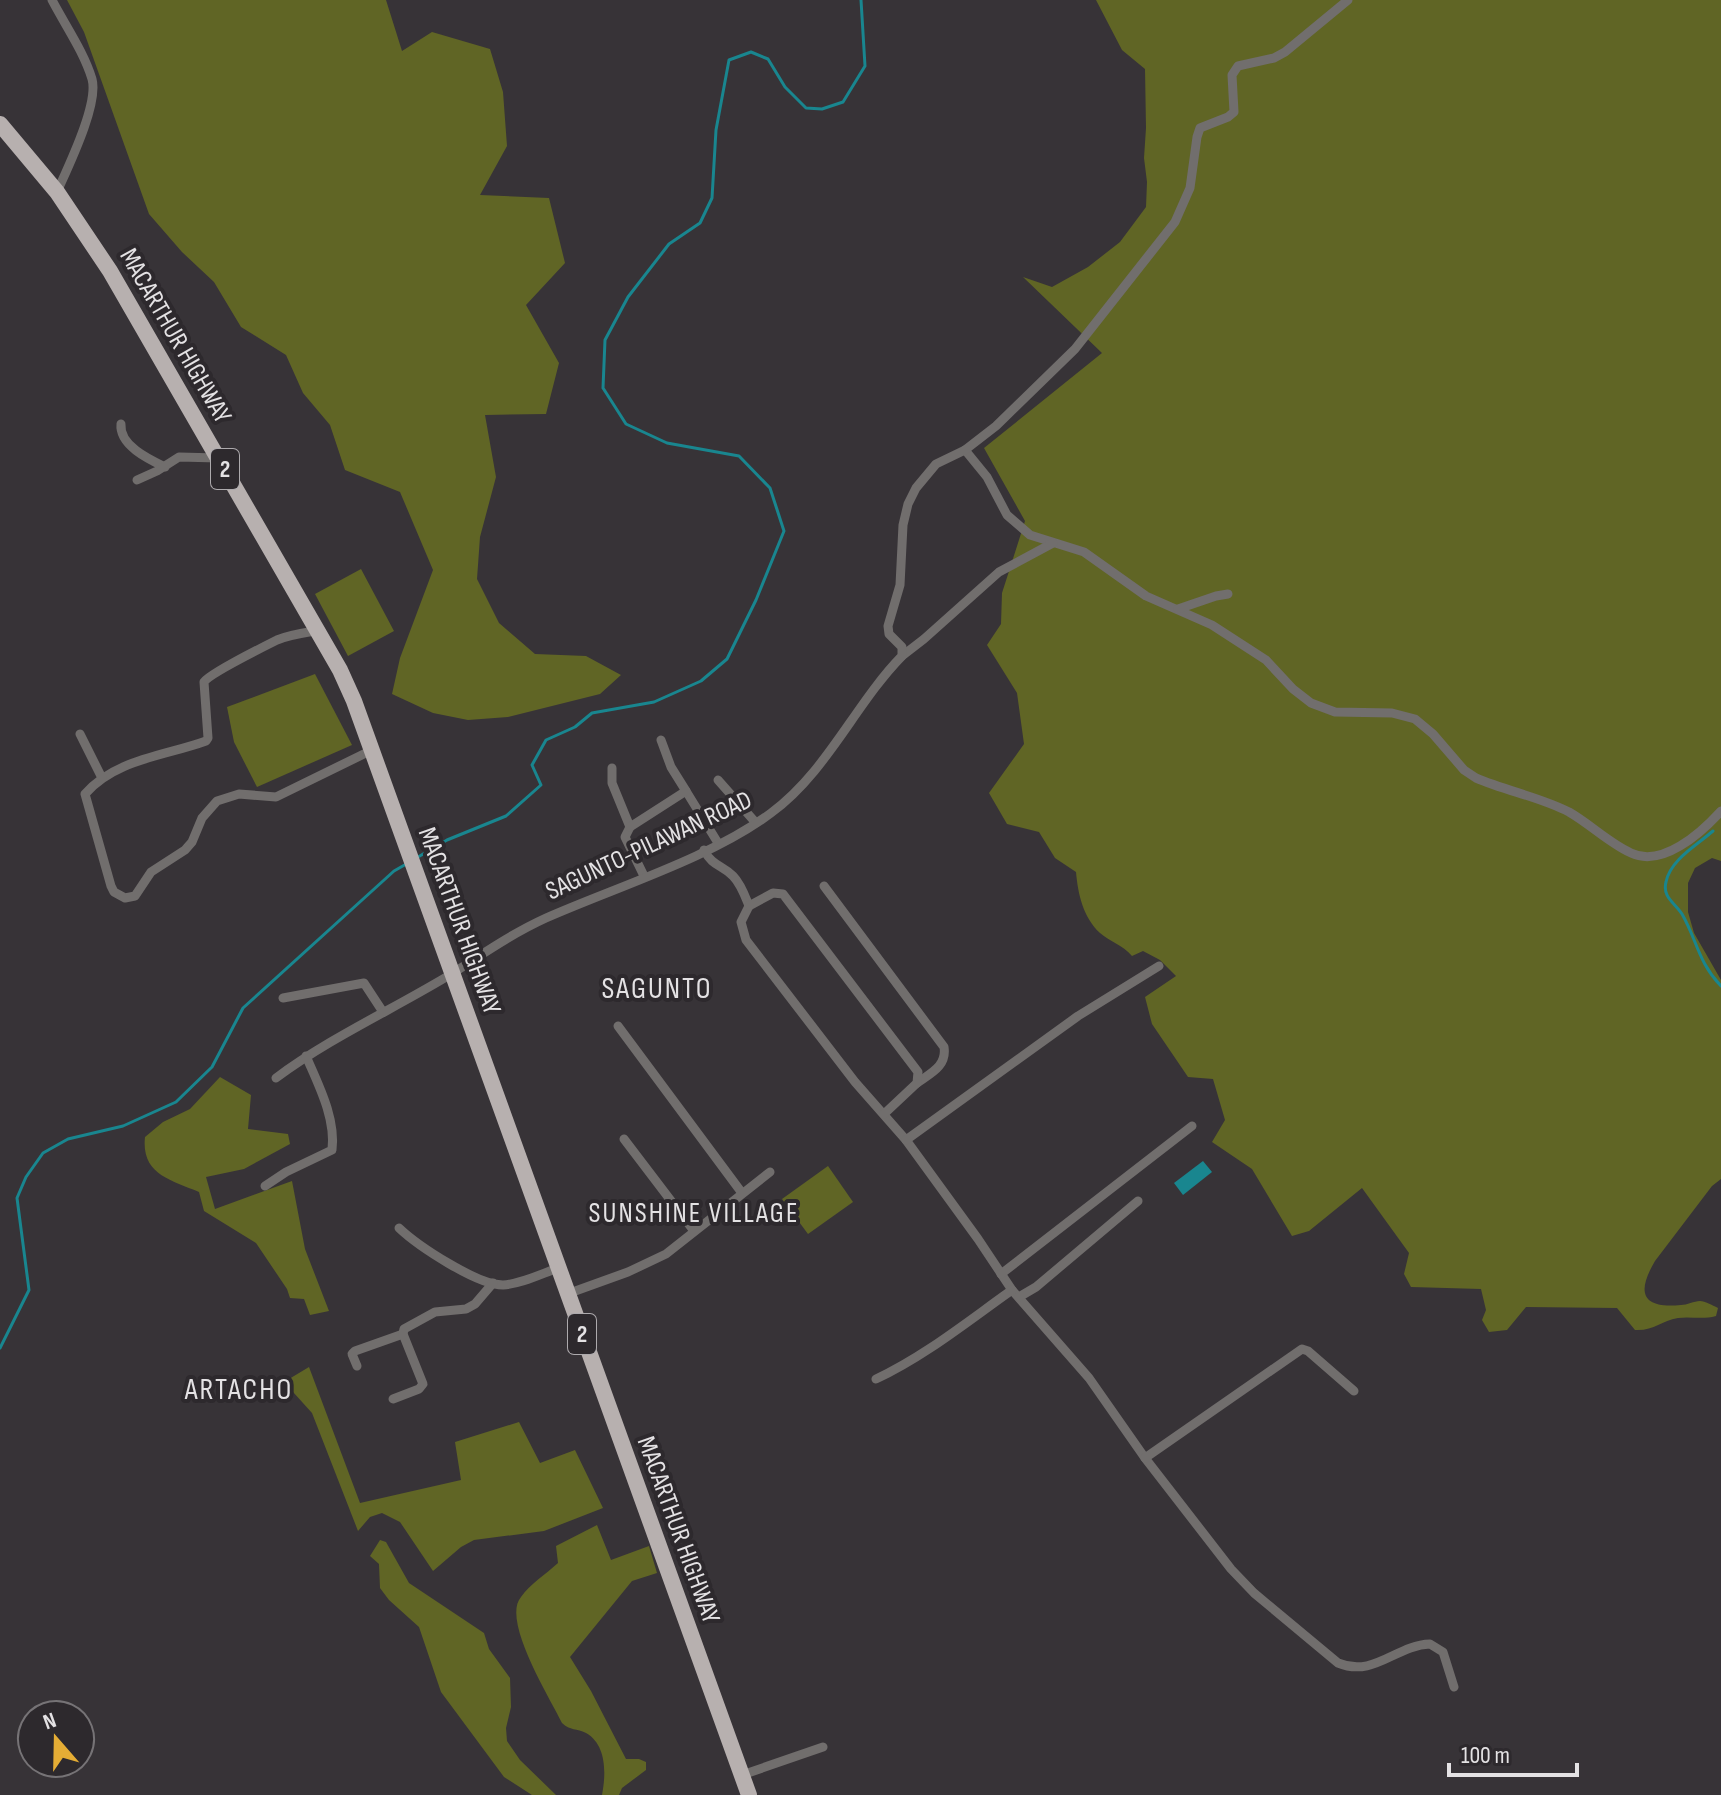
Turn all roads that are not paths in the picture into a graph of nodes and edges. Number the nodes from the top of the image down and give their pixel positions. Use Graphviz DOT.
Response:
graph roads {
  1 [pos="52,0"];
  2 [pos="1345,3"];
  3 [pos="0,124"];
  4 [pos="57,192"];
  5 [pos="121,424"];
  6 [pos="965,450"];
  7 [pos="218,458"];
  8 [pos="165,467"];
  9 [pos="137,480"];
  10 [pos="1053,543"];
  11 [pos="1228,594"];
  12 [pos="1178,609"];
  13 [pos="315,631"];
  14 [pos="902,656"];
  15 [pos="80,734"];
  16 [pos="661,740"];
  17 [pos="372,750"];
  18 [pos="612,768"];
  19 [pos="102,778"];
  20 [pos="718,780"];
  21 [pos="686,791"];
  22 [pos="1721,811"];
  23 [pos="756,823"];
  24 [pos="630,827"];
  25 [pos="718,843"];
  26 [pos="704,850"];
  27 [pos="644,876"];
  28 [pos="824,886"];
  29 [pos="749,906"];
  30 [pos="1159,966"];
  31 [pos="453,972"];
  32 [pos="283,998"];
  33 [pos="383,1012"];
  34 [pos="618,1026"];
  35 [pos="306,1056"];
  36 [pos="276,1078"];
  37 [pos="917,1083"];
  38 [pos="884,1114"];
  39 [pos="1192,1126"];
  40 [pos="624,1139"];
  41 [pos="906,1140"];
  42 [pos="770,1172"];
  43 [pos="265,1186"];
  44 [pos="742,1193"];
  45 [pos="1138,1201"];
  46 [pos="399,1228"];
  47 [pos="694,1231"];
  48 [pos="558,1268"];
  49 [pos="1001,1274"];
  50 [pos="493,1283"];
  51 [pos="1015,1293"];
  52 [pos="567,1294"];
  53 [pos="403,1334"];
  54 [pos="357,1366"];
  55 [pos="876,1379"];
  56 [pos="1354,1391"];
  57 [pos="393,1399"];
  58 [pos="1145,1458"];
  59 [pos="1454,1687"];
  60 [pos="823,1747"];
  61 [pos="742,1775"];
  62 [pos="749,1795"];
  1 -- 4 [label="street"];
  2 -- 6 [label="street"];
  3 -- 4 [label="highway, MACARTHUR HIGHWAY / 2"];
  4 -- 7 [label="highway, MACARTHUR HIGHWAY / 2"];
  5 -- 8 [label="street"];
  6 -- 10 [label="street"];
  6 -- 14 [label="street"];
  7 -- 8 [label="street"];
  7 -- 13 [label="highway, MACARTHUR HIGHWAY / 2"];
  8 -- 9 [label="street"];
  10 -- 12 [label="street"];
  10 -- 14 [label="street, SAGUNTO-PILAWAN ROAD"];
  11 -- 12 [label="street"];
  12 -- 22 [label="street"];
  13 -- 17 [label="highway, MACARTHUR HIGHWAY / 2"];
  13 -- 19 [label="street"];
  14 -- 23 [label="street, SAGUNTO-PILAWAN ROAD"];
  15 -- 19 [label="street"];
  16 -- 21 [label="street"];
  17 -- 19 [label="street"];
  17 -- 31 [label="highway, MACARTHUR HIGHWAY / 2"];
  18 -- 24 [label="street"];
  20 -- 23 [label="street"];
  21 -- 24 [label="street"];
  21 -- 25 [label="street"];
  23 -- 25 [label="street, SAGUNTO-PILAWAN ROAD"];
  24 -- 27 [label="street"];
  25 -- 26 [label="street, SAGUNTO-PILAWAN ROAD"];
  26 -- 27 [label="street, SAGUNTO-PILAWAN ROAD"];
  26 -- 29 [label="street"];
  27 -- 31 [label="street, SAGUNTO-PILAWAN ROAD"];
  28 -- 37 [label="street"];
  29 -- 37 [label="street"];
  29 -- 38 [label="street"];
  30 -- 41 [label="street"];
  31 -- 33 [label="street, SAGUNTO-PILAWAN ROAD"];
  31 -- 48 [label="highway, MACARTHUR HIGHWAY / 2"];
  32 -- 33 [label="street"];
  33 -- 35 [label="street, SAGUNTO-PILAWAN ROAD"];
  34 -- 44 [label="street"];
  35 -- 36 [label="street, SAGUNTO-PILAWAN ROAD"];
  35 -- 43 [label="street"];
  37 -- 38 [label="street"];
  38 -- 41 [label="street"];
  39 -- 49 [label="street"];
  40 -- 47 [label="street"];
  41 -- 49 [label="street"];
  42 -- 44 [label="street"];
  44 -- 47 [label="street"];
  45 -- 51 [label="street"];
  46 -- 50 [label="street"];
  47 -- 52 [label="street"];
  48 -- 50 [label="street"];
  48 -- 52 [label="highway, MACARTHUR HIGHWAY / 2"];
  49 -- 51 [label="street"];
  50 -- 53 [label="street"];
  51 -- 55 [label="street"];
  51 -- 58 [label="street"];
  52 -- 61 [label="highway, MACARTHUR HIGHWAY / 2"];
  53 -- 54 [label="street"];
  53 -- 57 [label="street"];
  56 -- 58 [label="street"];
  58 -- 59 [label="street"];
  60 -- 61 [label="street"];
  61 -- 62 [label="highway, MACARTHUR HIGHWAY / 2"];
}
